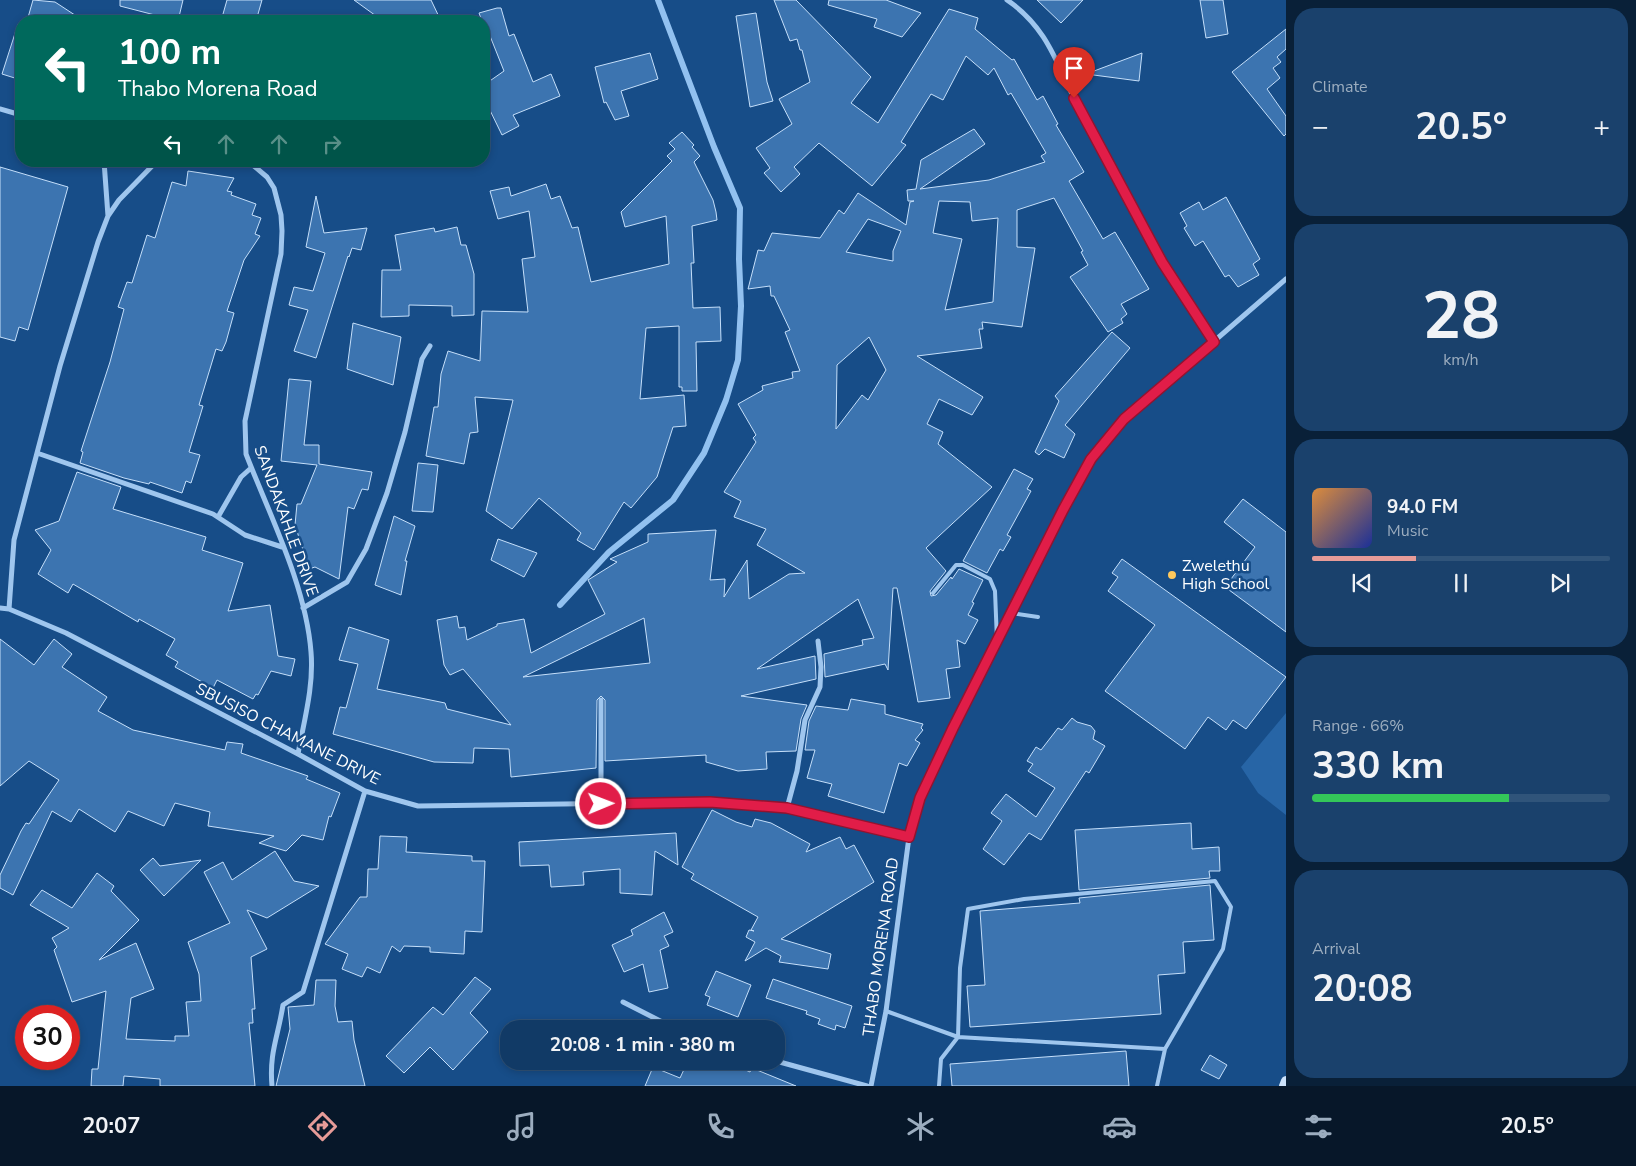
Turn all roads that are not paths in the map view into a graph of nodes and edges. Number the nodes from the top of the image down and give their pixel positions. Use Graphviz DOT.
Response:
graph roads {
  1 [pos="1007,0"];
  2 [pos="0,109"];
  3 [pos="15,113"];
  4 [pos="104,167"];
  5 [pos="151,167"];
  6 [pos="255,167"];
  7 [pos="108,216"];
  8 [pos="1286,279"];
  9 [pos="1214,342"];
  10 [pos="430,346"];
  11 [pos="36,453"];
  12 [pos="251,468"];
  13 [pos="218,517"];
  14 [pos="282,547"];
  15 [pos="933,593"];
  16 [pos="0,608"];
  17 [pos="9,608"];
  18 [pos="303,608"];
  19 [pos="1011,614"];
  20 [pos="1038,616"];
  21 [pos="818,641"];
  22 [pos="997,641"];
  23 [pos="601,700"];
  24 [pos="298,754"];
  25 [pos="364,791"];
  26 [pos="601,804"];
  27 [pos="787,808"];
  28 [pos="909,837"];
  29 [pos="624,1002"];
  30 [pos="886,1011"];
  31 [pos="659,1020"];
  32 [pos="958,1037"];
  33 [pos="1165,1049"];
  34 [pos="785,1063"];
  35 [pos="1286,1082"];
  36 [pos="272,1086"];
  37 [pos="867,1086"];
  38 [pos="871,1086"];
  39 [pos="939,1086"];
  40 [pos="1157,1086"];
  41 [pos="1284,1086"];
  1 -- 9 [label="street"];
  2 -- 3 [label="street"];
  4 -- 7 [label="street"];
  5 -- 7 [label="street"];
  6 -- 12 [label="street, SANDAKAHLE DRIVE"];
  7 -- 11 [label="street"];
  8 -- 9 [label="street, THABO MORENA ROAD"];
  9 -- 19 [label="street, THABO MORENA ROAD"];
  10 -- 18 [label="street"];
  11 -- 13 [label="street"];
  11 -- 17 [label="street"];
  12 -- 13 [label="street"];
  12 -- 14 [label="street, SANDAKAHLE DRIVE"];
  13 -- 14 [label="street"];
  14 -- 18 [label="street, SANDAKAHLE DRIVE"];
  15 -- 22 [label="lane"];
  16 -- 17 [label="street, SBUSISO CHAMANE DRIVE"];
  17 -- 24 [label="street, SBUSISO CHAMANE DRIVE"];
  18 -- 24 [label="street, SANDAKAHLE DRIVE"];
  19 -- 20 [label="lane"];
  19 -- 22 [label="street, THABO MORENA ROAD"];
  21 -- 27 [label="street"];
  22 -- 28 [label="street, THABO MORENA ROAD"];
  23 -- 26 [label="street"];
  24 -- 25 [label="street, SBUSISO CHAMANE DRIVE"];
  25 -- 26 [label="street, SBUSISO CHAMANE DRIVE"];
  25 -- 36 [label="street"];
  26 -- 27 [label="street, SBUSISO CHAMANE DRIVE"];
  27 -- 28 [label="street, SBUSISO CHAMANE DRIVE"];
  28 -- 30 [label="street, THABO MORENA ROAD"];
  29 -- 31 [label="street"];
  30 -- 32 [label="lane"];
  30 -- 38 [label="street, THABO MORENA ROAD"];
  32 -- 33 [label="lane"];
  32 -- 33 [label="lane"];
  32 -- 39 [label="lane"];
  33 -- 40 [label="lane"];
  34 -- 37 [label="street"];
  35 -- 41 [label="street"];
}
